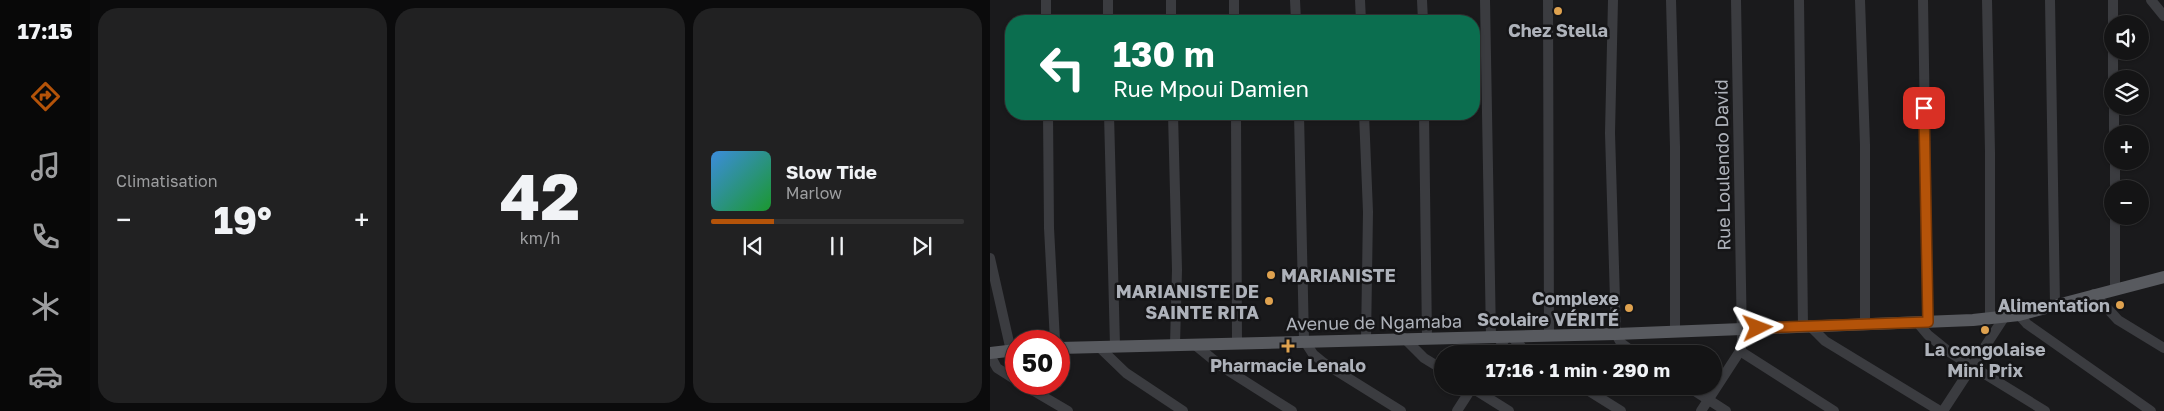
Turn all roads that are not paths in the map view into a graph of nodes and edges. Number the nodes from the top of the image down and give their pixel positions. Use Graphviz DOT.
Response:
graph roads {
  1 [pos="1046,0"];
  2 [pos="1108,0"];
  3 [pos="1171,0"];
  4 [pos="1234,0"];
  5 [pos="1295,0"];
  6 [pos="1360,0"];
  7 [pos="1422,0"];
  8 [pos="1485,0"];
  9 [pos="1548,0"];
  10 [pos="1613,0"];
  11 [pos="1671,0"];
  12 [pos="1736,0"];
  13 [pos="1799,0"];
  14 [pos="1860,0"];
  15 [pos="1923,0"];
  16 [pos="1987,0"];
  17 [pos="2050,0"];
  18 [pos="2113,0"];
  19 [pos="2151,0"];
  20 [pos="1046,15"];
  21 [pos="1108,15"];
  22 [pos="1171,15"];
  23 [pos="1234,15"];
  24 [pos="1296,15"];
  25 [pos="1361,15"];
  26 [pos="1423,15"];
  27 [pos="2113,15"];
  28 [pos="2164,16"];
  29 [pos="1048,120"];
  30 [pos="1109,120"];
  31 [pos="1172,120"];
  32 [pos="1236,120"];
  33 [pos="1299,120"];
  34 [pos="1364,120"];
  35 [pos="1424,120"];
  36 [pos="2115,225"];
  37 [pos="990,258"];
  38 [pos="2164,277"];
  39 [pos="2115,289"];
  40 [pos="2094,294"];
  41 [pos="2055,305"];
  42 [pos="2019,315"];
  43 [pos="2006,316"];
  44 [pos="1990,318"];
  45 [pos="1922,322"];
  46 [pos="1865,324"];
  47 [pos="1807,326"];
  48 [pos="1742,329"];
  49 [pos="1009,330"];
  50 [pos="1054,330"];
  51 [pos="1675,332"];
  52 [pos="1616,334"];
  53 [pos="1549,335"];
  54 [pos="1509,336"];
  55 [pos="1491,337"];
  56 [pos="1404,338"];
  57 [pos="1427,338"];
  58 [pos="1304,340"];
  59 [pos="1366,340"];
  60 [pos="1236,343"];
  61 [pos="1175,344"];
  62 [pos="1194,344"];
  63 [pos="1502,345"];
  64 [pos="1518,345"];
  65 [pos="1624,345"];
  66 [pos="1115,346"];
  67 [pos="1099,347"];
  68 [pos="1070,348"];
  69 [pos="2164,348"];
  70 [pos="1740,351"];
  71 [pos="1005,352"];
  72 [pos="990,354"];
  73 [pos="1434,365"];
  74 [pos="1973,366"];
  75 [pos="1005,373"];
  76 [pos="1041,395"];
  77 [pos="1466,395"];
  78 [pos="1484,395"];
  79 [pos="1595,395"];
  80 [pos="1700,395"];
  81 [pos="1708,400"];
  82 [pos="1068,411"];
  83 [pos="1183,411"];
  84 [pos="1292,411"];
  85 [pos="1401,411"];
  86 [pos="1457,411"];
  87 [pos="1509,411"];
  88 [pos="1621,411"];
  89 [pos="1701,411"];
  90 [pos="1726,411"];
  91 [pos="1834,411"];
  92 [pos="1942,411"];
  93 [pos="2045,411"];
  94 [pos="2151,411"];
  1 -- 20 [label="street"];
  2 -- 21 [label="street"];
  3 -- 22 [label="street"];
  4 -- 23 [label="street"];
  5 -- 24 [label="street"];
  6 -- 25 [label="street"];
  7 -- 26 [label="street"];
  8 -- 55 [label="street"];
  9 -- 53 [label="street"];
  10 -- 52 [label="street"];
  11 -- 51 [label="street"];
  12 -- 48 [label="street, Rue Loulendo David"];
  13 -- 47 [label="street"];
  14 -- 46 [label="street"];
  15 -- 45 [label="street"];
  16 -- 44 [label="street"];
  17 -- 41 [label="street"];
  18 -- 27 [label="street"];
  19 -- 28 [label="street"];
  29 -- 50 [label="street"];
  30 -- 66 [label="street"];
  31 -- 61 [label="street"];
  32 -- 60 [label="street"];
  33 -- 58 [label="street"];
  34 -- 59 [label="street"];
  35 -- 57 [label="street"];
  36 -- 39 [label="street"];
  37 -- 49 [label="street"];
  38 -- 39 [label="main road, Avenue de Ngamaba"];
  39 -- 40 [label="main road, Avenue de Ngamaba"];
  40 -- 41 [label="main road, Avenue de Ngamaba"];
  40 -- 69 [label="street"];
  41 -- 42 [label="main road, Avenue de Ngamaba"];
  42 -- 43 [label="main road, Avenue de Ngamaba"];
  42 -- 94 [label="street"];
  43 -- 44 [label="main road, Avenue de Ngamaba"];
  43 -- 74 [label="street"];
  44 -- 45 [label="main road, Avenue de Ngamaba"];
  45 -- 46 [label="main road, Avenue de Ngamaba"];
  45 -- 74 [label="street"];
  46 -- 47 [label="main road, Avenue de Ngamaba"];
  47 -- 48 [label="main road, Avenue de Ngamaba"];
  47 -- 92 [label="street"];
  48 -- 51 [label="main road, Avenue de Ngamaba"];
  48 -- 70 [label="street, Rue Loulendo David"];
  51 -- 52 [label="main road, Avenue de Ngamaba"];
  52 -- 53 [label="main road, Avenue de Ngamaba"];
  52 -- 65 [label="street"];
  53 -- 54 [label="main road, Avenue de Ngamaba"];
  54 -- 55 [label="main road, Avenue de Ngamaba"];
  54 -- 63 [label="street"];
  54 -- 64 [label="street"];
  55 -- 57 [label="main road, Avenue de Ngamaba"];
  56 -- 57 [label="main road, Avenue de Ngamaba"];
  56 -- 59 [label="main road, Avenue de Ngamaba"];
  56 -- 73 [label="street"];
  58 -- 59 [label="main road, Avenue de Ngamaba"];
  58 -- 60 [label="main road, Avenue de Ngamaba"];
  58 -- 85 [label="street"];
  60 -- 62 [label="main road, Avenue de Ngamaba"];
  61 -- 62 [label="main road, Avenue de Ngamaba"];
  61 -- 66 [label="main road, Avenue de Ngamaba"];
  62 -- 84 [label="street"];
  66 -- 67 [label="main road, Avenue de Ngamaba"];
  67 -- 68 [label="main road, Avenue de Ngamaba"];
  67 -- 83 [label="street"];
  70 -- 81 [label="street"];
  70 -- 91 [label="street"];
  71 -- 72 [label="main road"];
  72 -- 75 [label="street"];
  74 -- 92 [label="street"];
  74 -- 93 [label="street"];
  76 -- 82 [label="street"];
  77 -- 86 [label="street"];
  78 -- 87 [label="street"];
  79 -- 88 [label="street"];
  80 -- 81 [label="street"];
  81 -- 89 [label="street"];
  81 -- 90 [label="street"];
}
